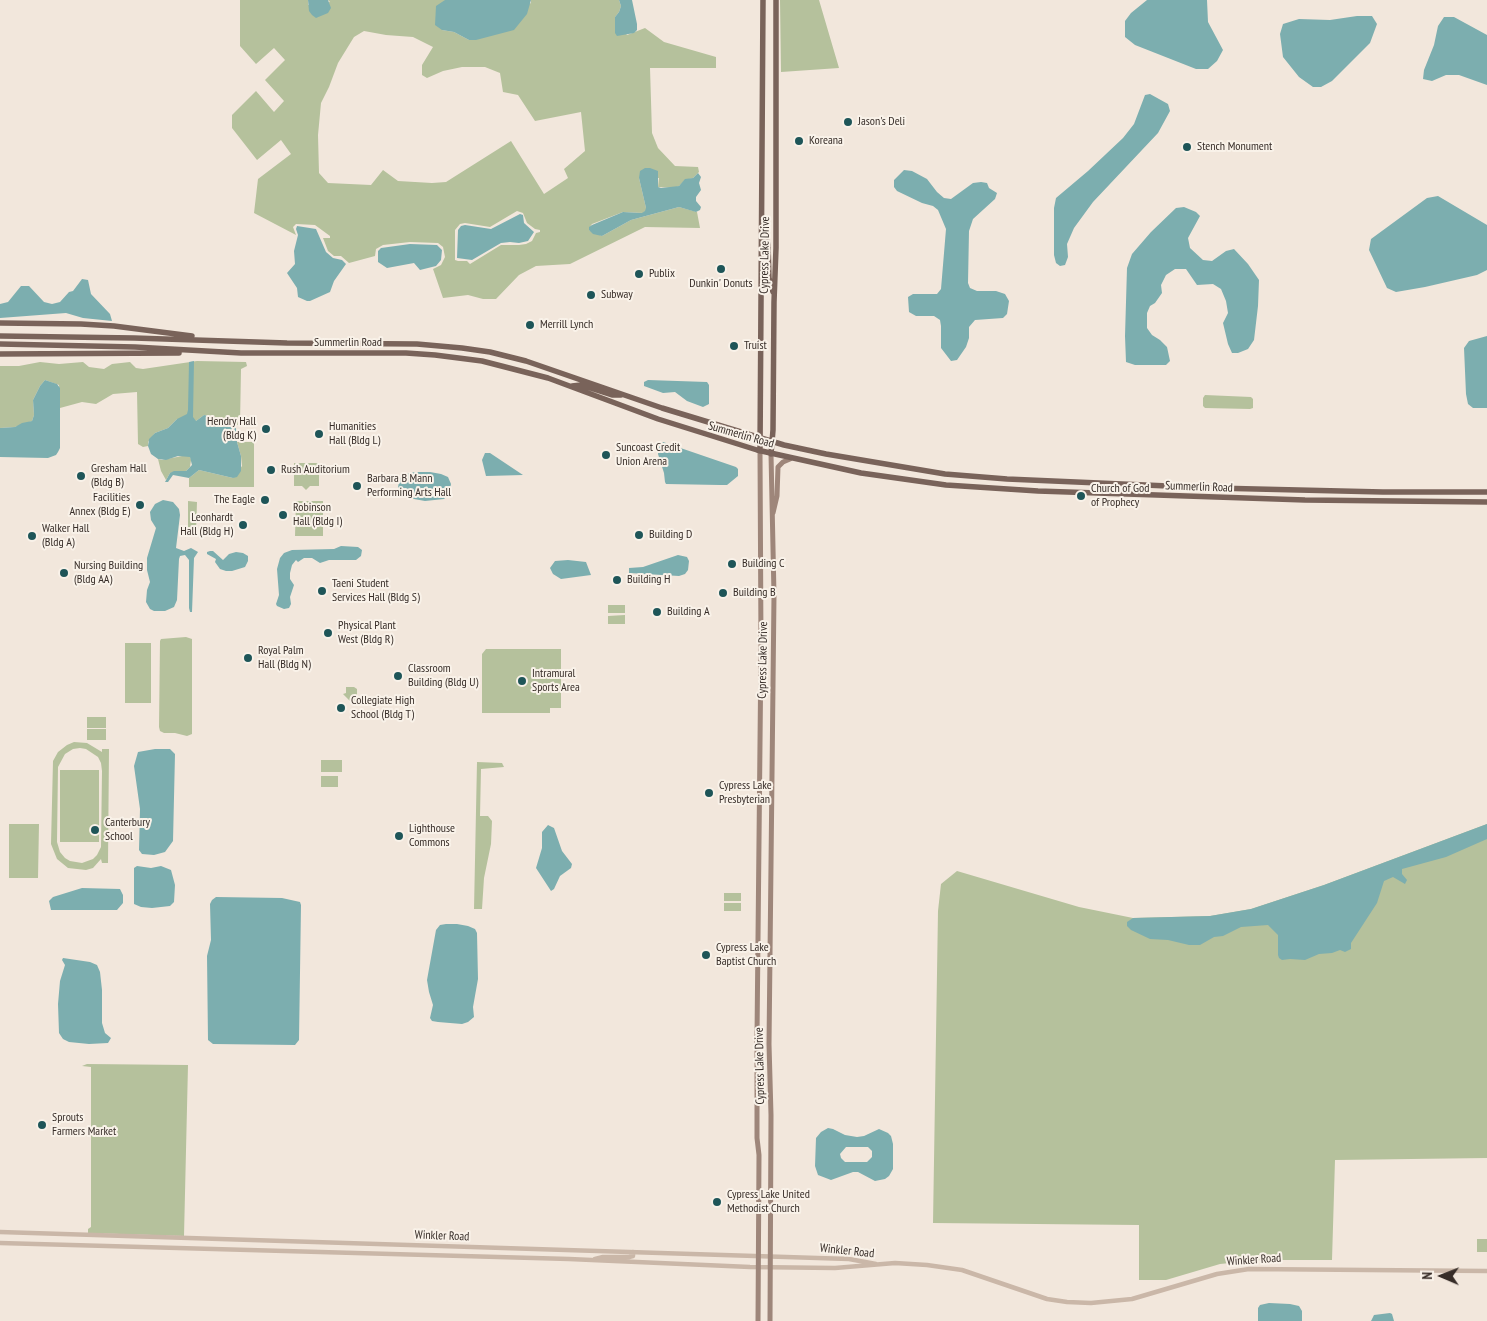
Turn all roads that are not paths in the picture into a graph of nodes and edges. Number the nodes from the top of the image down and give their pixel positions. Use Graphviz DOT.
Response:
graph roads {
  1 [pos="763,0"];
  2 [pos="776,0"];
  3 [pos="762,229"];
  4 [pos="774,294"];
  5 [pos="0,324"];
  6 [pos="0,336"];
  7 [pos="259,342"];
  8 [pos="0,344"];
  9 [pos="241,353"];
  10 [pos="0,354"];
  11 [pos="570,386"];
  12 [pos="629,396"];
  13 [pos="760,438"];
  14 [pos="772,442"];
  15 [pos="760,451"];
  16 [pos="771,454"];
  17 [pos="790,459"];
  18 [pos="1487,492"];
  19 [pos="1487,502"];
  20 [pos="772,521"];
  21 [pos="0,1232"];
  22 [pos="0,1243"];
  23 [pos="633,1252"];
  24 [pos="759,1256"];
  25 [pos="770,1257"];
  26 [pos="592,1260"];
  27 [pos="882,1265"];
  28 [pos="759,1267"];
  29 [pos="770,1267"];
  30 [pos="1487,1271"];
  31 [pos="758,1321"];
  32 [pos="770,1321"];
  1 -- 3 [label="main road, Cypress Lake Drive"];
  2 -- 4 [label="main road, Cypress Lake Drive"];
  3 -- 4 [label="main road"];
  3 -- 13 [label="main road, Cypress Lake Drive"];
  4 -- 14 [label="main road, Cypress Lake Drive"];
  5 -- 7 [label="main road"];
  6 -- 7 [label="main road, Summerlin Road"];
  7 -- 12 [label="main road, Summerlin Road"];
  8 -- 9 [label="main road, Summerlin Road"];
  9 -- 10 [label="main road"];
  9 -- 11 [label="main road, Summerlin Road"];
  11 -- 12 [label="main road"];
  11 -- 15 [label="main road, Summerlin Road"];
  12 -- 13 [label="main road, Summerlin Road"];
  13 -- 14 [label="main road, Summerlin Road"];
  13 -- 15 [label="main road, Cypress Lake Drive"];
  14 -- 16 [label="main road, Cypress Lake Drive"];
  14 -- 18 [label="main road, Summerlin Road"];
  15 -- 16 [label="main road, Summerlin Road"];
  15 -- 24 [label="main road, Cypress Lake Drive"];
  16 -- 17 [label="main road, Summerlin Road"];
  16 -- 20 [label="main road, Cypress Lake Drive"];
  17 -- 19 [label="main road, Summerlin Road"];
  17 -- 20 [label="main road"];
  20 -- 25 [label="main road, Cypress Lake Drive"];
  21 -- 23 [label="street, Winkler Road"];
  22 -- 26 [label="street, Winkler Road"];
  23 -- 24 [label="street, Winkler Road"];
  23 -- 26 [label="street"];
  24 -- 25 [label="street, Winkler Road"];
  24 -- 28 [label="main road, Cypress Lake Drive"];
  25 -- 27 [label="street, Winkler Road"];
  25 -- 29 [label="main road, Cypress Lake Drive"];
  26 -- 28 [label="street, Winkler Road"];
  27 -- 29 [label="street, Winkler Road"];
  27 -- 30 [label="street, Winkler Road"];
  28 -- 29 [label="street, Winkler Road"];
  28 -- 31 [label="main road, Cypress Lake Drive"];
  29 -- 32 [label="main road, Cypress Lake Drive"];
}
